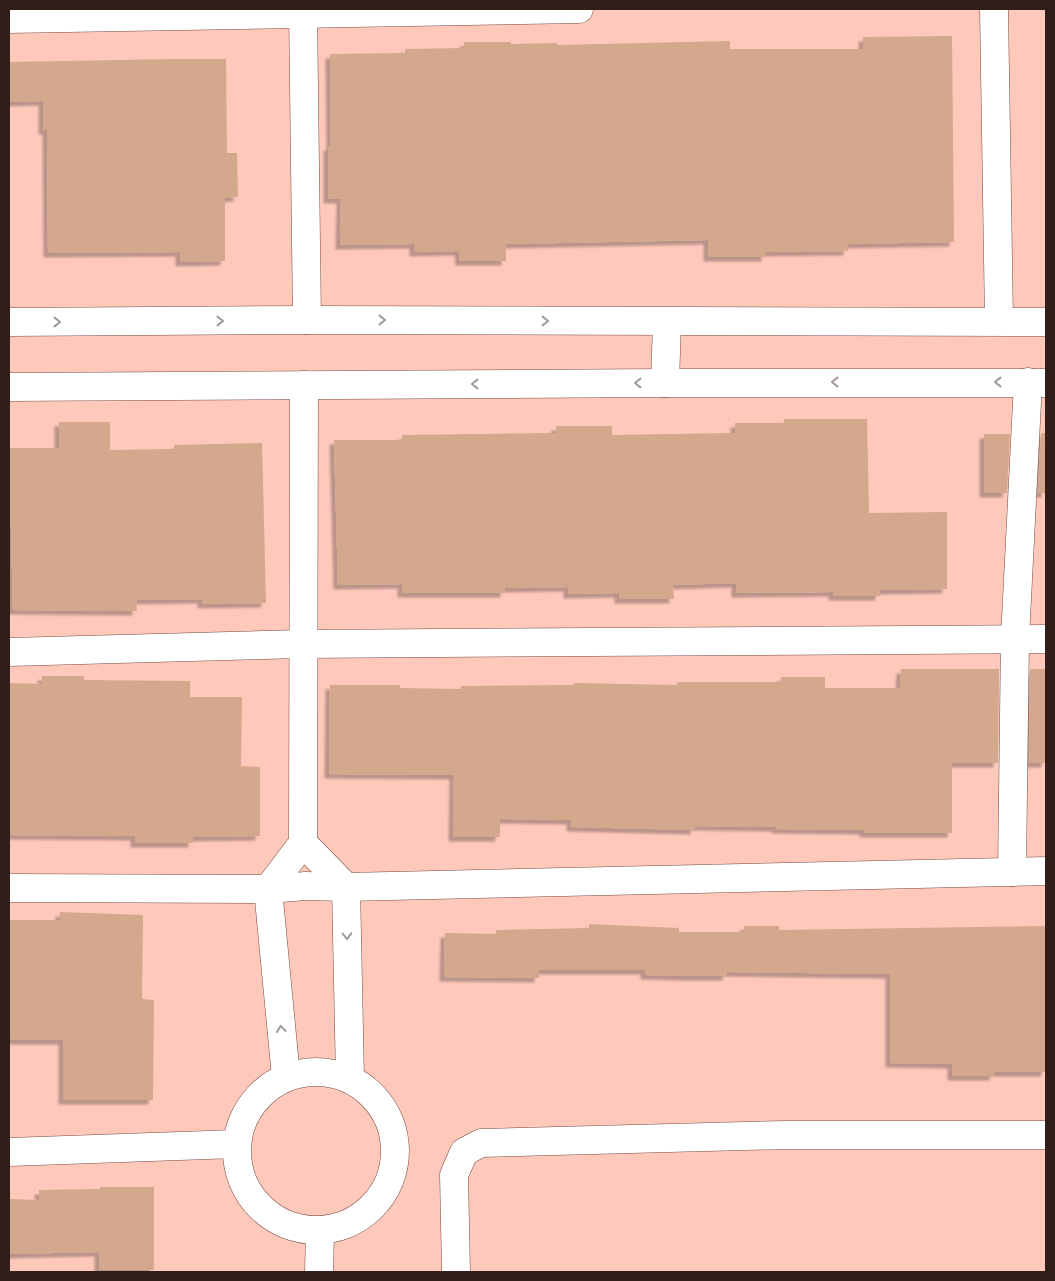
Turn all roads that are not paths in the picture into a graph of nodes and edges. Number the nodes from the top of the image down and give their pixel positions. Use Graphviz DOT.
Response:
graph roads {
  1 [pos="579,9"];
  2 [pos="994,9"];
  3 [pos="303,12"];
  4 [pos="9,19"];
  5 [pos="307,320"];
  6 [pos="999,321"];
  7 [pos="9,322"];
  8 [pos="667,322"];
  9 [pos="1046,322"];
  10 [pos="665,382"];
  11 [pos="1037,383"];
  12 [pos="304,385"];
  13 [pos="9,387"];
  14 [pos="1046,639"];
  15 [pos="1014,640"];
  16 [pos="303,644"];
  17 [pos="9,652"];
  18 [pos="303,843"];
  19 [pos="1046,871"];
  20 [pos="1012,872"];
  21 [pos="346,887"];
  22 [pos="9,888"];
  23 [pos="268,889"];
  24 [pos="286,1077"];
  25 [pos="350,1079"];
  26 [pos="1046,1134"];
  27 [pos="236,1144"];
  28 [pos="9,1152"];
  29 [pos="320,1231"];
  30 [pos="319,1272"];
  31 [pos="456,1272"];
  1 -- 3 [label="street"];
  2 -- 6 [label="street"];
  3 -- 4 [label="street"];
  3 -- 5 [label="street"];
  7 -- 5 [label="street, one-way"];
  5 -- 8 [label="street, one-way"];
  6 -- 8 [label="street"];
  6 -- 9 [label="street"];
  8 -- 10 [label="street"];
  11 -- 10 [label="street, one-way"];
  10 -- 12 [label="street, one-way"];
  11 -- 15 [label="street"];
  12 -- 13 [label="street"];
  12 -- 16 [label="street"];
  14 -- 15 [label="street"];
  15 -- 16 [label="street"];
  15 -- 20 [label="street"];
  16 -- 17 [label="street"];
  16 -- 18 [label="street"];
  18 -- 21 [label="street"];
  18 -- 23 [label="street"];
  19 -- 20 [label="street"];
  20 -- 21 [label="street"];
  21 -- 23 [label="street"];
  21 -- 25 [label="street, one-way"];
  22 -- 23 [label="street"];
  24 -- 23 [label="street, one-way"];
  24 -- 25 [label="street"];
  24 -- 27 [label="street"];
  25 -- 29 [label="street"];
  26 -- 31 [label="street"];
  27 -- 28 [label="street"];
  27 -- 29 [label="street"];
  29 -- 30 [label="street"];
}
